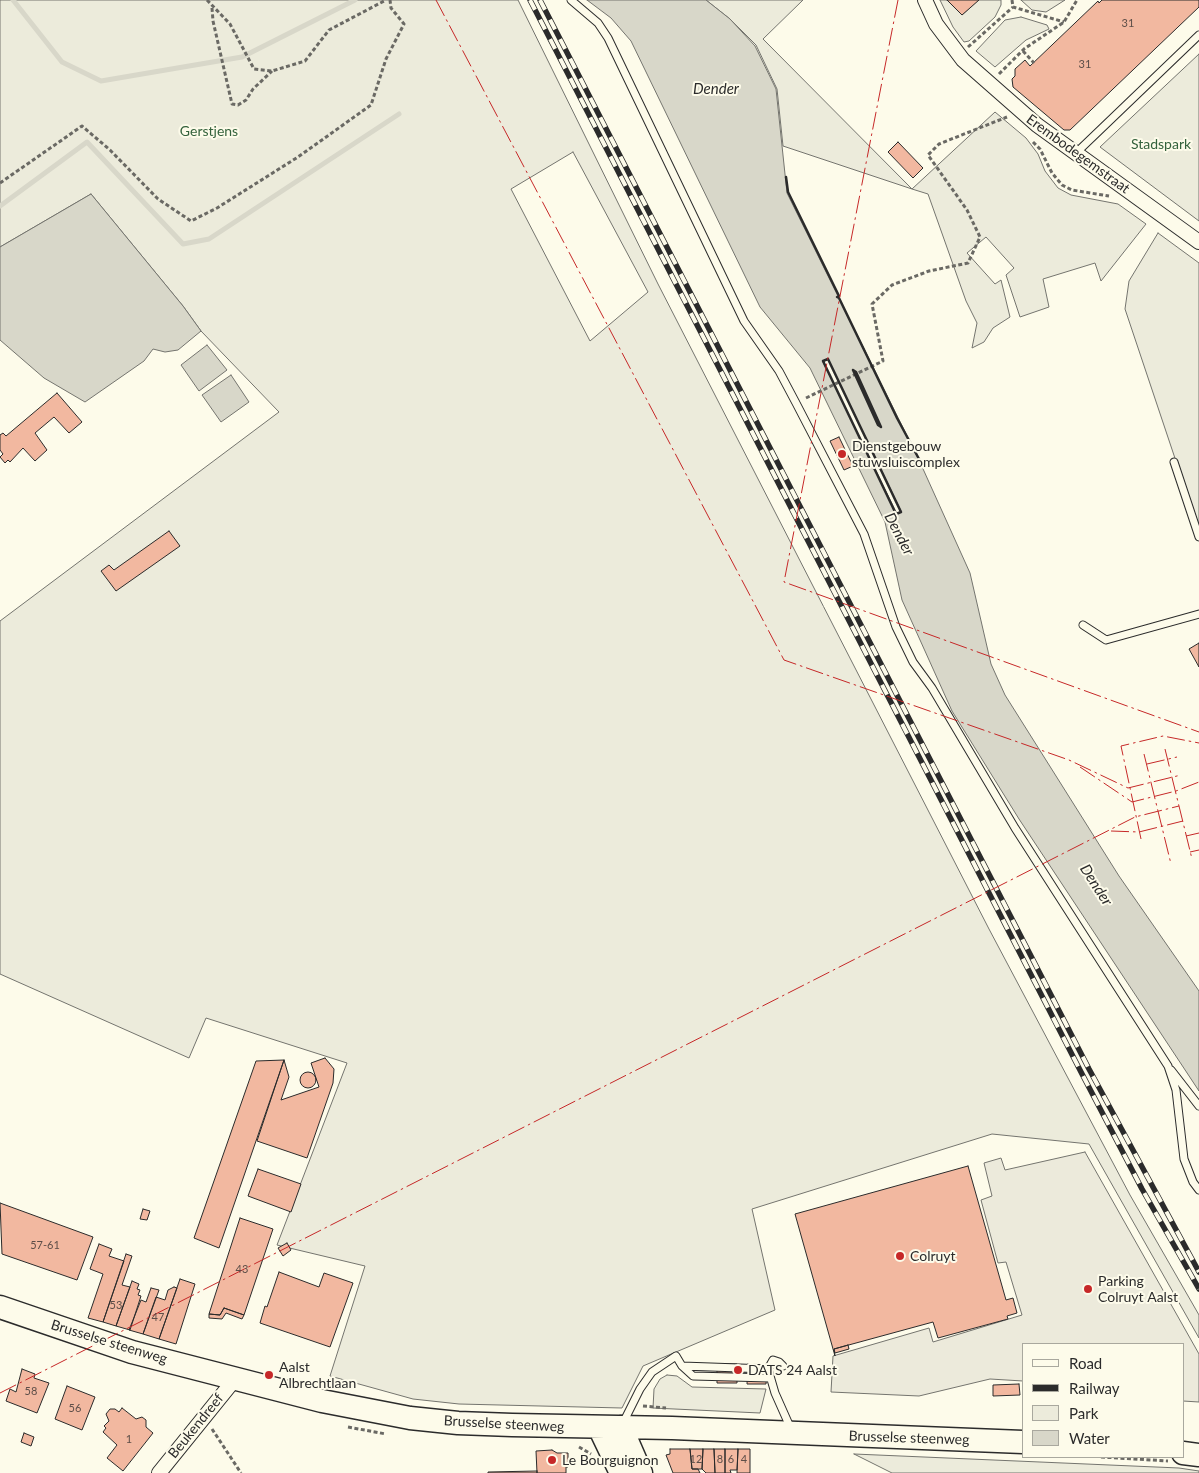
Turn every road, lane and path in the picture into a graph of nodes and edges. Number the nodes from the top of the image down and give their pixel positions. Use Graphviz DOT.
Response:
graph roads {
  1 [pos="207,0"];
  2 [pos="386,0"];
  3 [pos="390,0"];
  4 [pos="572,0"];
  5 [pos="925,0"];
  6 [pos="1012,0"];
  7 [pos="1077,0"];
  8 [pos="212,7"];
  9 [pos="1012,7"];
  10 [pos="1064,22"];
  11 [pos="1199,35"];
  12 [pos="1023,51"];
  13 [pos="961,57"];
  14 [pos="1034,63"];
  15 [pos="272,71"];
  16 [pos="989,83"];
  17 [pos="1008,117"];
  18 [pos="1076,153"];
  19 [pos="0,183"];
  20 [pos="1199,242"];
  21 [pos="796,403"];
  22 [pos="1174,462"];
  23 [pos="1199,537"];
  24 [pos="1199,614"];
  25 [pos="1083,625"];
  26 [pos="1168,1066"];
  27 [pos="1199,1106"];
  28 [pos="1199,1190"];
  29 [pos="0,1307"];
  30 [pos="682,1366"];
  31 [pos="783,1366"];
  32 [pos="768,1369"];
  33 [pos="770,1378"];
  34 [pos="234,1379"];
  35 [pos="204,1416"];
  36 [pos="610,1427"];
  37 [pos="794,1434"];
  38 [pos="1022,1442"];
  39 [pos="1199,1455"];
  40 [pos="1184,1456"];
  41 [pos="159,1473"];
  42 [pos="241,1473"];
  43 [pos="621,1473"];
  44 [pos="641,1473"];
  1 -- 8 [label="path"];
  2 -- 15 [label="path"];
  3 -- 19 [label="path"];
  4 -- 21 [label="lane"];
  5 -- 13 [label="street, Erembodegemstraat"];
  6 -- 9 [label="path"];
  7 -- 10 [label="path"];
  8 -- 15 [label="path"];
  8 -- 15 [label="path"];
  9 -- 10 [label="path"];
  9 -- 13 [label="path"];
  10 -- 12 [label="path"];
  11 -- 18 [label="lane"];
  12 -- 14 [label="path"];
  12 -- 16 [label="path"];
  13 -- 16 [label="street, Erembodegemstraat"];
  16 -- 18 [label="street, Erembodegemstraat"];
  17 -- 21 [label="path"];
  18 -- 20 [label="street, Erembodegemstraat"];
  21 -- 26 [label="lane"];
  22 -- 23 [label="lane"];
  24 -- 25 [label="lane"];
  26 -- 27 [label="lane"];
  26 -- 28 [label="lane"];
  29 -- 34 [label="main road, Brusselse steenweg"];
  30 -- 32 [label="lane"];
  30 -- 33 [label="lane"];
  30 -- 36 [label="lane"];
  31 -- 32 [label="lane"];
  32 -- 33 [label="lane"];
  33 -- 37 [label="lane"];
  34 -- 35 [label="street, Beukendreef"];
  34 -- 36 [label="main road, Brusselse steenweg"];
  35 -- 41 [label="street, Beukendreef"];
  35 -- 42 [label="path"];
  36 -- 37 [label="main road, Brusselse steenweg"];
  36 -- 43 [label="main road"];
  36 -- 44 [label="main road"];
  37 -- 38 [label="main road, Brusselse steenweg"];
  39 -- 40 [label="main road"];
}
